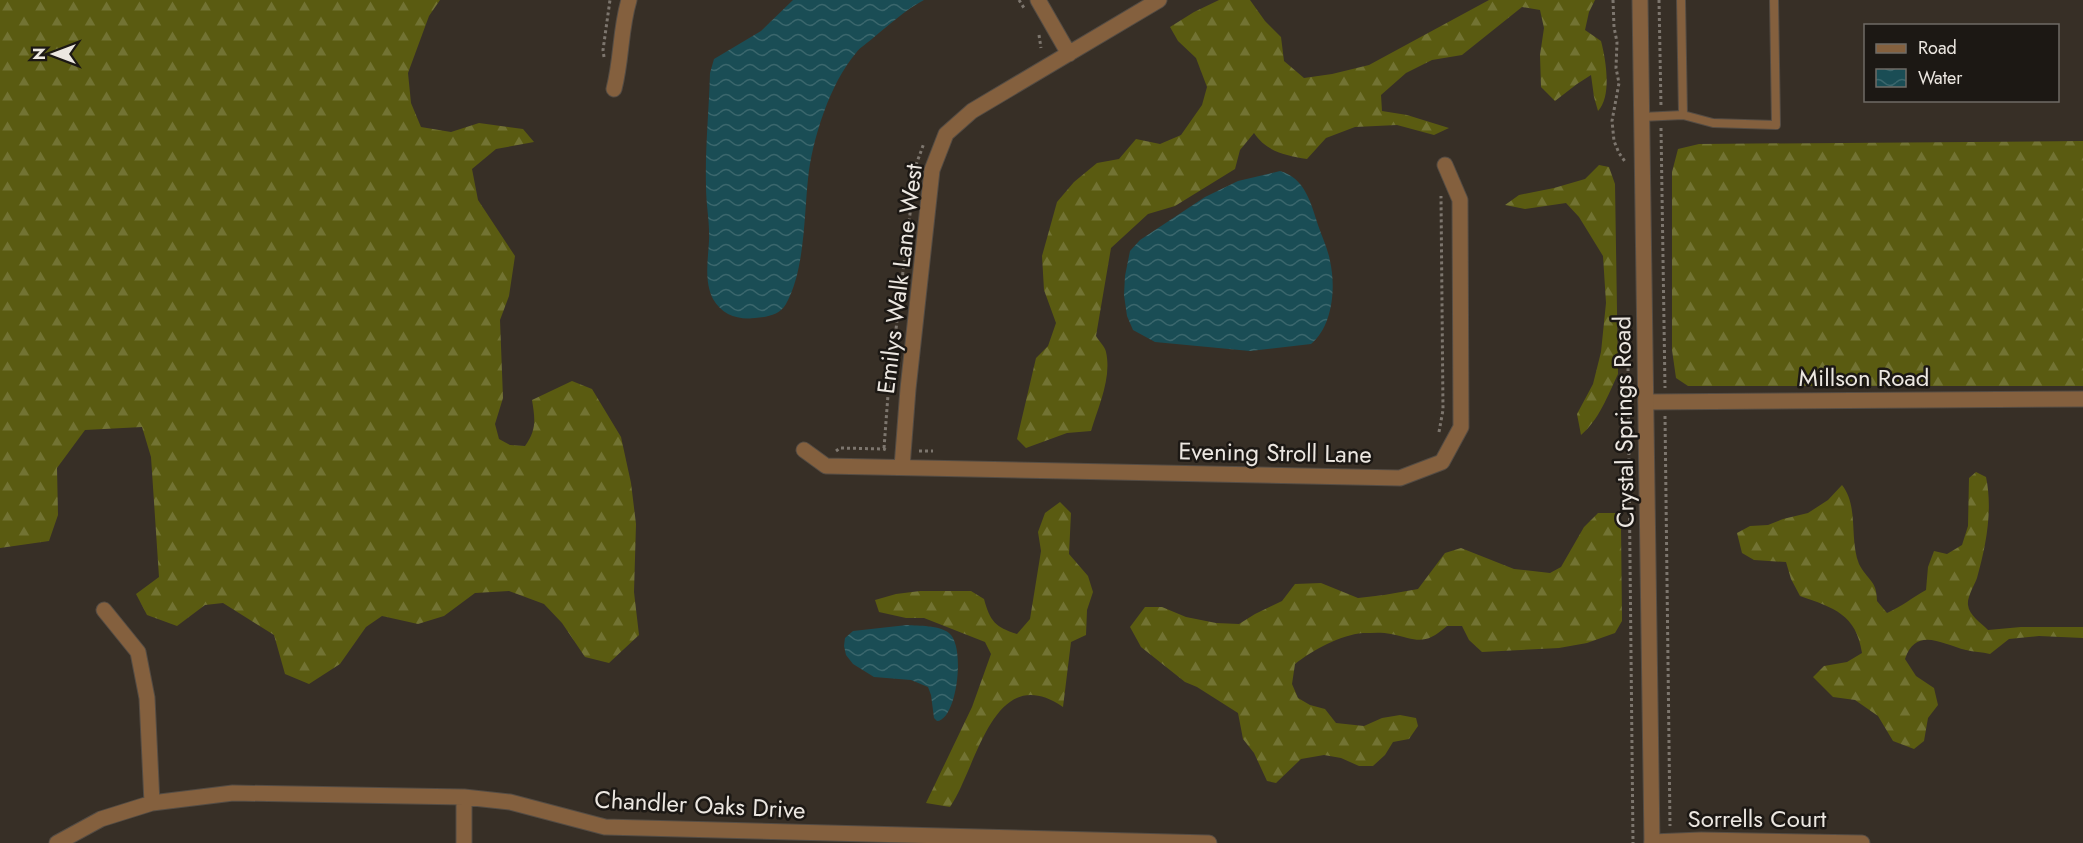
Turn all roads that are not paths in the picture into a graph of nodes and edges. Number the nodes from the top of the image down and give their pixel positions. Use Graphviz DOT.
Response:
graph roads {
  1 [pos="629,0"];
  2 [pos="1038,0"];
  3 [pos="1159,0"];
  4 [pos="1640,0"];
  5 [pos="1681,0"];
  6 [pos="1774,0"];
  7 [pos="1066,48"];
  8 [pos="614,89"];
  9 [pos="1683,115"];
  10 [pos="1642,117"];
  11 [pos="1447,170"];
  12 [pos="2083,399"];
  13 [pos="1646,402"];
  14 [pos="804,450"];
  15 [pos="902,467"];
  16 [pos="104,610"];
  17 [pos="464,797"];
  18 [pos="152,803"];
  19 [pos="57,843"];
  20 [pos="464,843"];
  21 [pos="1209,843"];
  22 [pos="1652,843"];
  23 [pos="1862,843"];
  1 -- 8 [label="street"];
  2 -- 7 [label="street"];
  3 -- 7 [label="street, Emilys Walk Lane West"];
  4 -- 10 [label="street, Crystal Springs Road"];
  5 -- 9 [label="lane"];
  6 -- 9 [label="lane"];
  7 -- 15 [label="street, Emilys Walk Lane West"];
  9 -- 10 [label="lane"];
  10 -- 13 [label="street, Crystal Springs Road"];
  11 -- 15 [label="street, Evening Stroll Lane"];
  12 -- 13 [label="street, Millson Road"];
  13 -- 22 [label="street, Crystal Springs Road"];
  14 -- 15 [label="street, Evening Stroll Lane"];
  16 -- 18 [label="street"];
  17 -- 18 [label="street, Chandler Oaks Drive"];
  17 -- 20 [label="street"];
  17 -- 21 [label="street, Chandler Oaks Drive"];
  18 -- 19 [label="street, Chandler Oaks Drive"];
  22 -- 23 [label="street, Sorrells Court"];
}
